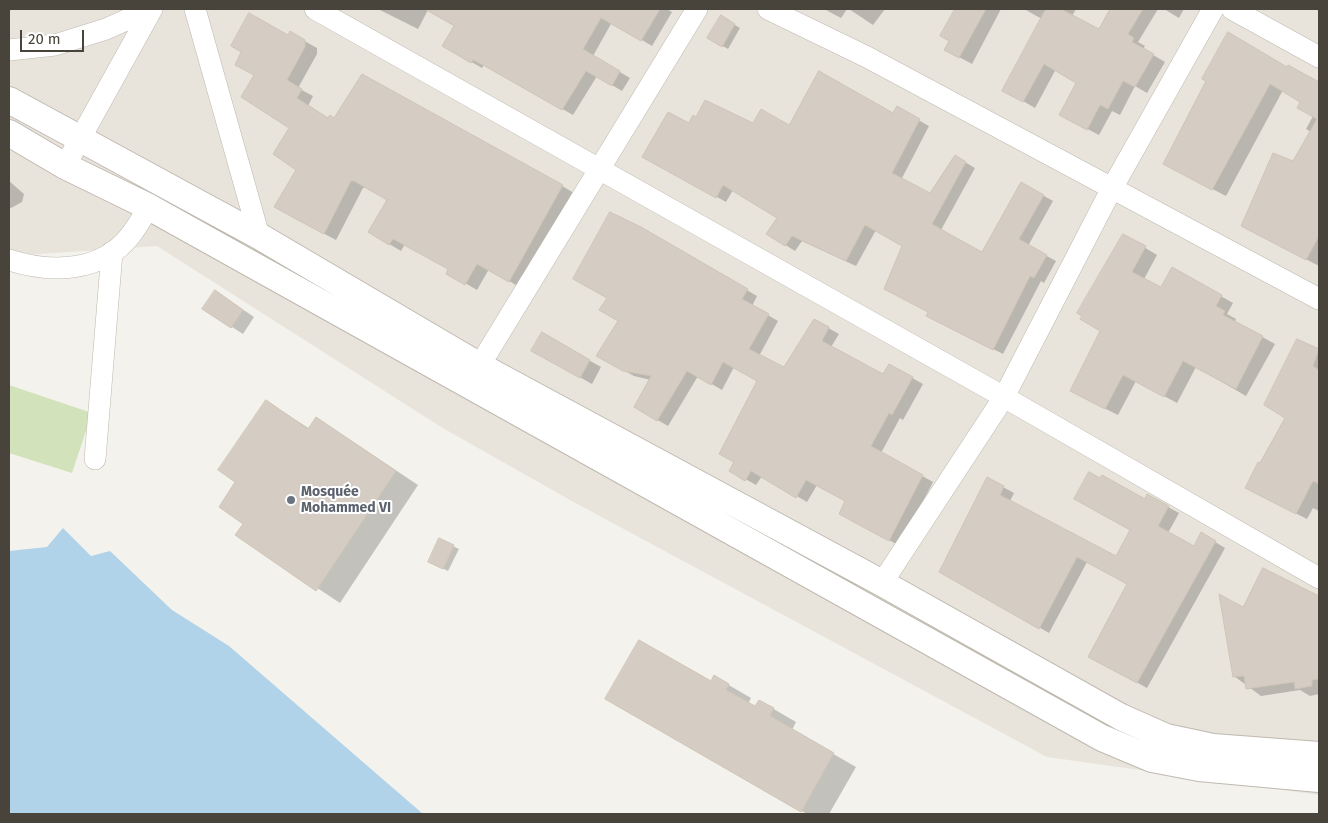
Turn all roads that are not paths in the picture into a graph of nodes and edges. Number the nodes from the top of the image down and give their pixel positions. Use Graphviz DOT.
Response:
graph roads {
  1 [pos="151,9"];
  2 [pos="195,9"];
  3 [pos="315,9"];
  4 [pos="697,9"];
  5 [pos="768,9"];
  6 [pos="1213,9"];
  7 [pos="1232,9"];
  8 [pos="9,50"];
  9 [pos="1319,56"];
  10 [pos="9,100"];
  11 [pos="9,133"];
  12 [pos="80,138"];
  13 [pos="66,166"];
  14 [pos="600,170"];
  15 [pos="1111,190"];
  16 [pos="149,207"];
  17 [pos="259,236"];
  18 [pos="112,252"];
  19 [pos="9,260"];
  20 [pos="1319,299"];
  21 [pos="474,375"];
  22 [pos="1004,397"];
  23 [pos="95,459"];
  24 [pos="1319,578"];
  25 [pos="882,583"];
  26 [pos="1319,755"];
  27 [pos="1319,779"];
  1 -- 8 [label="street"];
  1 -- 12 [label="street"];
  2 -- 17 [label="street"];
  3 -- 14 [label="street"];
  4 -- 14 [label="street"];
  5 -- 15 [label="street"];
  6 -- 15 [label="street"];
  7 -- 9 [label="street"];
  10 -- 12 [label="street"];
  11 -- 13 [label="street"];
  12 -- 13 [label="street"];
  12 -- 17 [label="street"];
  13 -- 16 [label="street"];
  14 -- 21 [label="street"];
  14 -- 22 [label="street"];
  15 -- 20 [label="street"];
  15 -- 22 [label="street"];
  16 -- 18 [label="street"];
  16 -- 21 [label="street"];
  17 -- 21 [label="street"];
  18 -- 19 [label="street"];
  18 -- 23 [label="street"];
  21 -- 25 [label="street"];
  21 -- 27 [label="street"];
  22 -- 24 [label="street"];
  22 -- 25 [label="street"];
  25 -- 26 [label="street"];
}
